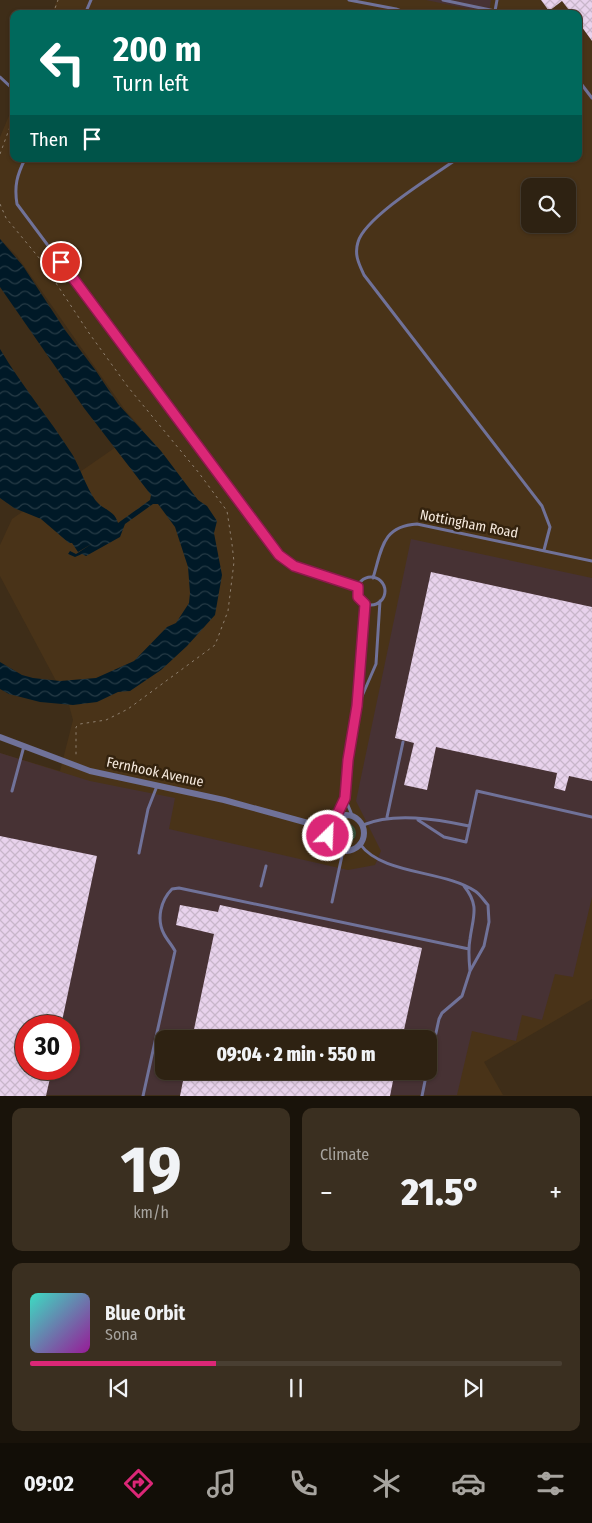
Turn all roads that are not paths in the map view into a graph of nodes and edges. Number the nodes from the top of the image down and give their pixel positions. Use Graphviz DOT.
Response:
graph roads {
  1 [pos="349,0"];
  2 [pos="443,0"];
  3 [pos="399,10"];
  4 [pos="490,10"];
  5 [pos="0,78"];
  6 [pos="582,85"];
  7 [pos="10,87"];
  8 [pos="584,88"];
  9 [pos="592,98"];
  10 [pos="24,162"];
  11 [pos="453,162"];
  12 [pos="544,550"];
  13 [pos="592,561"];
  14 [pos="373,578"];
  15 [pos="358,587"];
  16 [pos="380,601"];
  17 [pos="365,604"];
  18 [pos="357,706"];
  19 [pos="0,737"];
  20 [pos="403,742"];
  21 [pos="24,745"];
  22 [pos="157,786"];
  23 [pos="12,791"];
  24 [pos="345,798"];
  25 [pos="352,815"];
  26 [pos="387,817"];
  27 [pos="592,817"];
  28 [pos="335,818"];
  29 [pos="418,820"];
  30 [pos="308,822"];
  31 [pos="362,825"];
  32 [pos="469,826"];
  33 [pos="328,836"];
  34 [pos="360,844"];
  35 [pos="344,851"];
  36 [pos="139,853"];
  37 [pos="266,866"];
  38 [pos="261,886"];
  39 [pos="464,886"];
  40 [pos="332,902"];
  41 [pos="470,949"];
  42 [pos="470,971"];
  43 [pos="437,1030"];
  44 [pos="425,1080"];
  45 [pos="144,1096"];
  46 [pos="422,1096"];
  1 -- 3 [label="lane"];
  2 -- 4 [label="lane"];
  5 -- 7 [label="lane"];
  6 -- 8 [label="lane"];
  8 -- 9 [label="lane"];
  10 -- 15 [label="lane"];
  11 -- 12 [label="lane"];
  12 -- 13 [label="lane, Nottingham Road"];
  12 -- 14 [label="lane, Nottingham Road"];
  14 -- 15 [label="lane"];
  14 -- 16 [label="lane"];
  15 -- 17 [label="lane"];
  16 -- 17 [label="lane"];
  16 -- 18 [label="lane"];
  17 -- 18 [label="lane"];
  18 -- 24 [label="lane"];
  19 -- 21 [label="street, Fernhook Avenue"];
  20 -- 26 [label="lane"];
  21 -- 22 [label="street, Fernhook Avenue"];
  21 -- 23 [label="lane"];
  22 -- 30 [label="street, Fernhook Avenue"];
  22 -- 36 [label="lane"];
  24 -- 25 [label="lane"];
  24 -- 28 [label="lane"];
  25 -- 28 [label="street"];
  25 -- 31 [label="street"];
  26 -- 29 [label="lane"];
  26 -- 31 [label="lane"];
  27 -- 32 [label="lane"];
  28 -- 30 [label="street, Fernhook Avenue"];
  28 -- 33 [label="street"];
  29 -- 32 [label="lane"];
  29 -- 32 [label="lane"];
  30 -- 33 [label="street, Fernhook Avenue"];
  31 -- 34 [label="street"];
  33 -- 35 [label="street"];
  34 -- 35 [label="street"];
  34 -- 39 [label="lane"];
  35 -- 40 [label="lane"];
  37 -- 38 [label="lane"];
  39 -- 41 [label="lane"];
  39 -- 42 [label="lane"];
  41 -- 42 [label="lane"];
  41 -- 45 [label="lane"];
  42 -- 43 [label="lane"];
  44 -- 46 [label="lane"];
}
